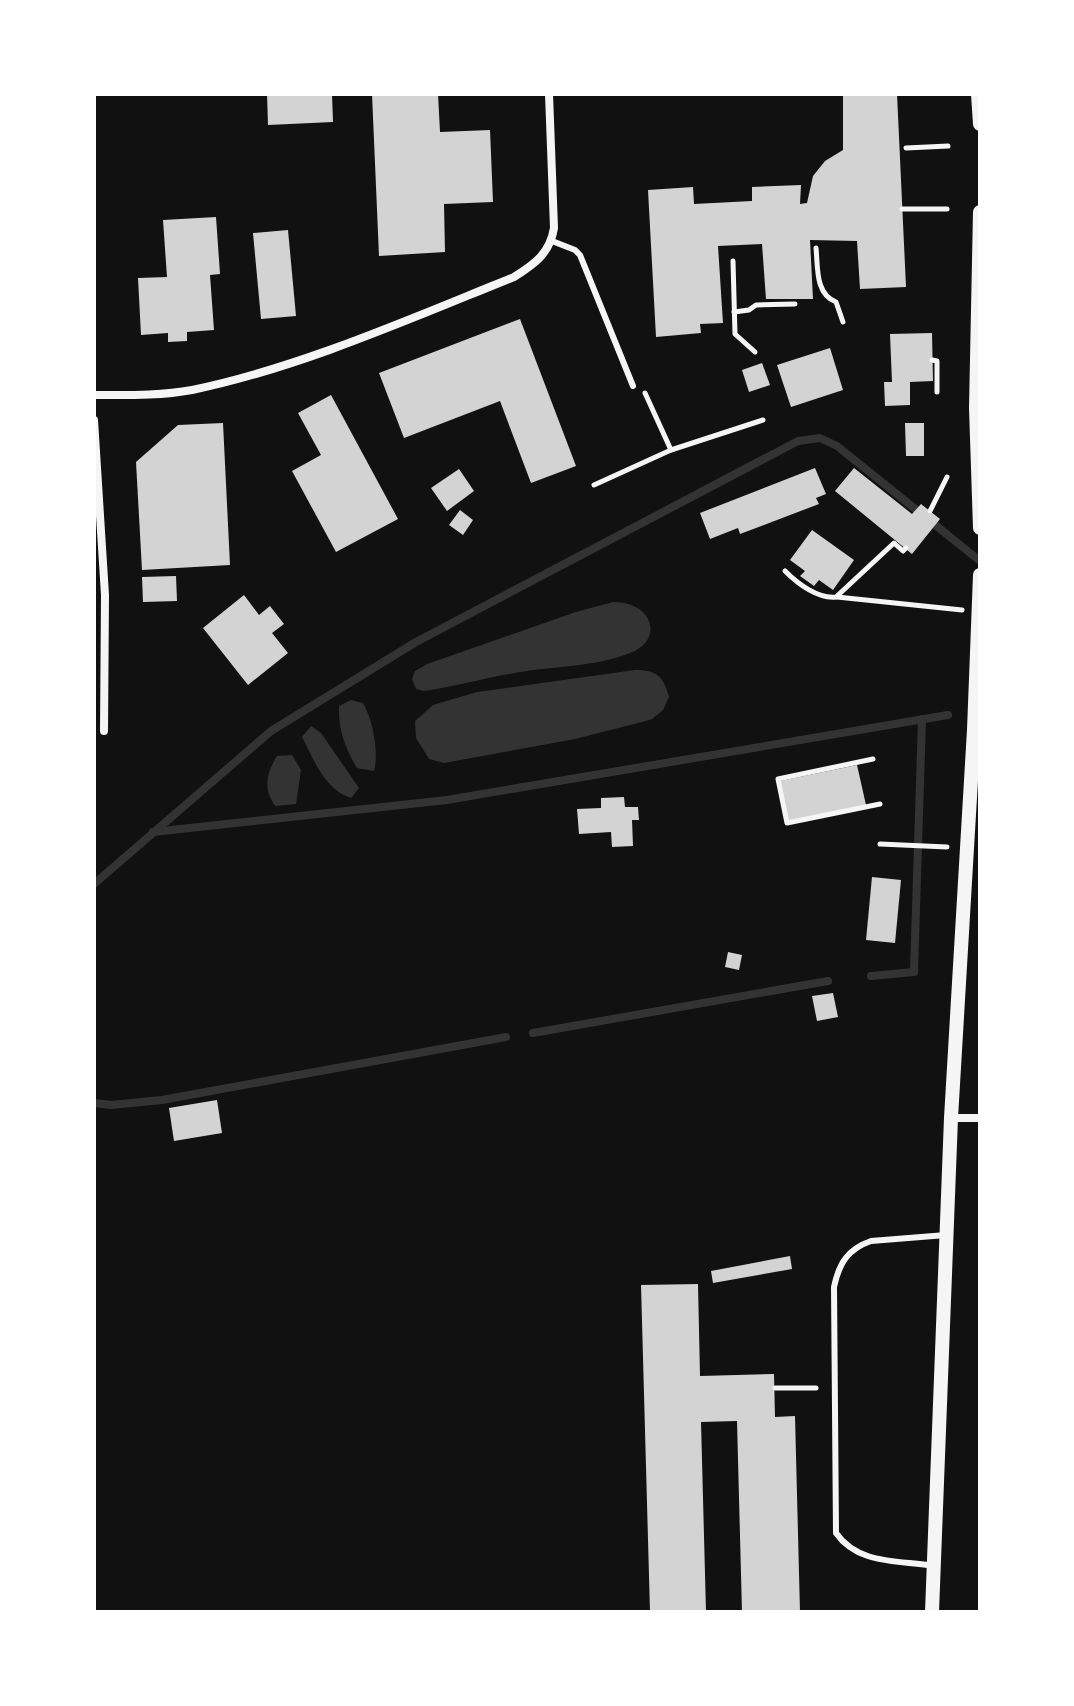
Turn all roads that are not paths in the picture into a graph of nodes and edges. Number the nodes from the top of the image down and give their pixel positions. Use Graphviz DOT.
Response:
graph roads {
  1 [pos="549,94"];
  2 [pos="978,94"];
  3 [pos="980,124"];
  4 [pos="980,212"];
  5 [pos="552,241"];
  6 [pos="633,386"];
  7 [pos="94,395"];
  8 [pos="978,408"];
  9 [pos="94,420"];
  10 [pos="980,528"];
  11 [pos="980,575"];
  12 [pos="980,590"];
  13 [pos="104,731"];
  14 [pos="951,1118"];
  15 [pos="980,1118"];
  16 [pos="947,1235"];
  17 [pos="934,1566"];
  18 [pos="932,1612"];
  1 -- 5 [label="street"];
  2 -- 3 [label="street"];
  4 -- 8 [label="street"];
  5 -- 6 [label="lane"];
  5 -- 7 [label="street"];
  8 -- 10 [label="street"];
  9 -- 13 [label="street"];
  11 -- 12 [label="street"];
  12 -- 14 [label="street"];
  14 -- 15 [label="street"];
  14 -- 16 [label="street"];
  16 -- 17 [label="street"];
  16 -- 17 [label="lane"];
  17 -- 18 [label="street"];
}
